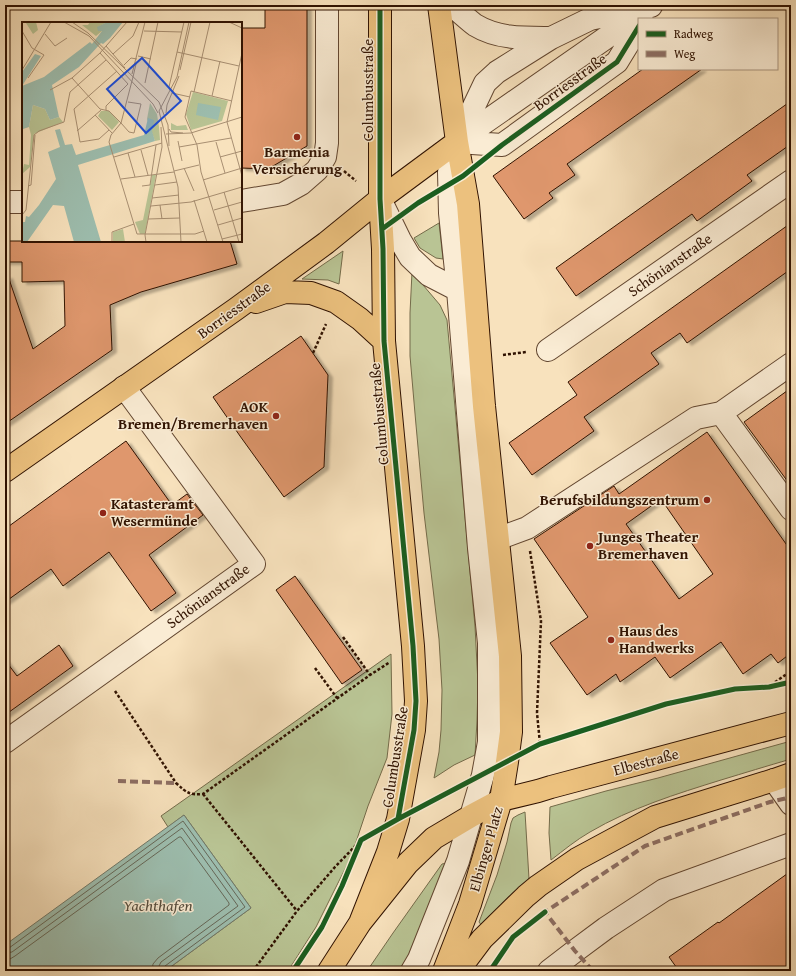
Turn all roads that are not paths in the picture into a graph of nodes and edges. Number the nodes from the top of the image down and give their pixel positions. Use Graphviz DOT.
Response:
graph roads {
  1 [pos="327,5"];
  2 [pos="380,5"];
  3 [pos="439,5"];
  4 [pos="451,5"];
  5 [pos="649,10"];
  6 [pos="638,28"];
  7 [pos="550,38"];
  8 [pos="457,142"];
  9 [pos="791,181"];
  10 [pos="380,199"];
  11 [pos="242,201"];
  12 [pos="5,202"];
  13 [pos="22,202"];
  14 [pos="458,290"];
  15 [pos="236,309"];
  16 [pos="384,341"];
  17 [pos="548,350"];
  18 [pos="791,364"];
  19 [pos="124,387"];
  20 [pos="721,413"];
  21 [pos="5,471"];
  22 [pos="791,509"];
  23 [pos="498,539"];
  24 [pos="791,723"];
  25 [pos="5,742"];
  26 [pos="783,777"];
  27 [pos="501,800"];
  28 [pos="791,804"];
  29 [pos="471,816"];
  30 [pos="791,844"];
  31 [pos="360,923"];
  32 [pos="329,971"];
  33 [pos="412,971"];
  34 [pos="444,971"];
  35 [pos="458,971"];
  36 [pos="549,971"];
  1 -- 11 [label="street"];
  2 -- 10 [label="main road, Columbusstraße"];
  3 -- 8 [label="main road"];
  4 -- 7 [label="street, Borriesstraße"];
  5 -- 7 [label="street, Borriesstraße"];
  5 -- 8 [label="street, Borriesstraße"];
  6 -- 8 [label="street, Borriesstraße"];
  7 -- 8 [label="street, Borriesstraße"];
  8 -- 10 [label="main road, Borriesstraße"];
  8 -- 14 [label="street"];
  8 -- 23 [label="main road"];
  9 -- 17 [label="street, Schönianstraße"];
  10 -- 14 [label="street"];
  10 -- 15 [label="main road, Borriesstraße"];
  10 -- 16 [label="main road, Columbusstraße"];
  12 -- 13 [label="street"];
  14 -- 29 [label="street"];
  15 -- 16 [label="main road"];
  15 -- 19 [label="main road, Borriesstraße"];
  16 -- 31 [label="main road, Columbusstraße"];
  18 -- 20 [label="street"];
  19 -- 21 [label="main road, Borriesstraße"];
  19 -- 25 [label="street, Schönianstraße"];
  20 -- 22 [label="street"];
  20 -- 23 [label="street"];
  23 -- 27 [label="main road"];
  24 -- 27 [label="main road, Elbestraße"];
  26 -- 28 [label="street"];
  26 -- 35 [label="main road"];
  27 -- 29 [label="main road, Elbinger Platz"];
  27 -- 34 [label="main road, Elbinger Platz"];
  29 -- 31 [label="main road, Elbinger Platz"];
  29 -- 33 [label="street"];
  30 -- 36 [label="street"];
  31 -- 32 [label="main road, Elbinger Platz"];
}
